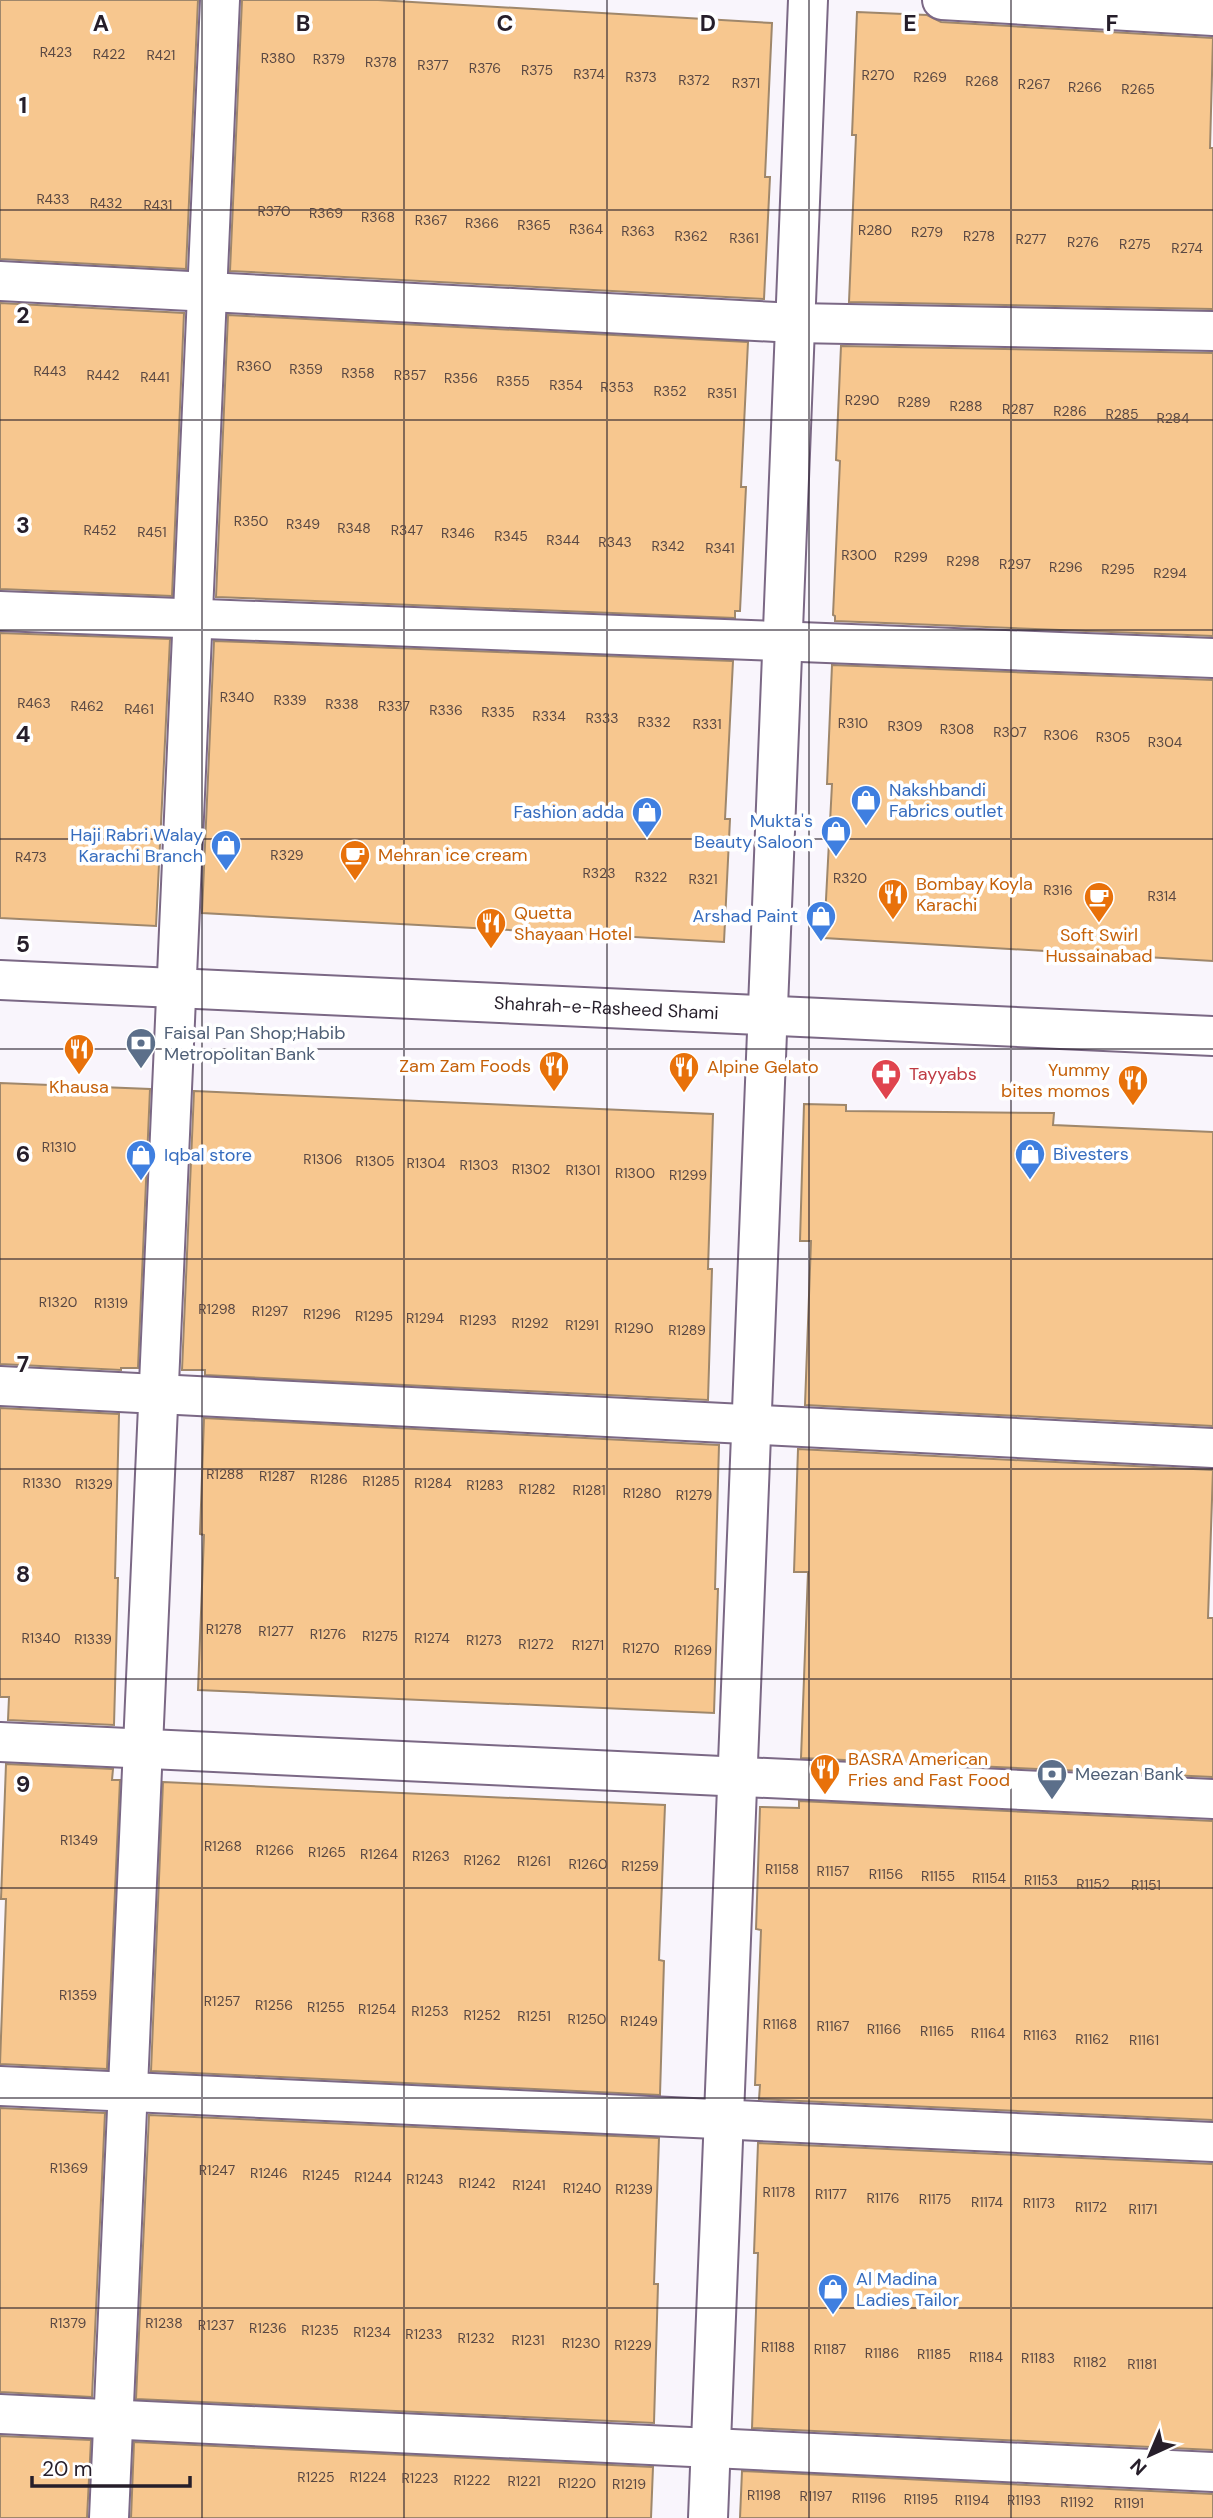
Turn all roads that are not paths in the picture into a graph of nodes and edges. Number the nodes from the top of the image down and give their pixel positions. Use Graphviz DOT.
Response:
graph roads {
  1 [pos="220,0"];
  2 [pos="808,0"];
  3 [pos="942,0"];
  4 [pos="1213,16"];
  5 [pos="0,282"];
  6 [pos="207,291"];
  7 [pos="795,323"];
  8 [pos="1213,331"];
  9 [pos="0,611"];
  10 [pos="193,620"];
  11 [pos="782,642"];
  12 [pos="1213,658"];
  13 [pos="0,980"];
  14 [pos="176,987"];
  15 [pos="768,1015"];
  16 [pos="1213,1036"];
  17 [pos="0,1386"];
  18 [pos="159,1394"];
  19 [pos="751,1424"];
  20 [pos="1213,1448"];
  21 [pos="0,1742"];
  22 [pos="143,1749"];
  23 [pos="737,1777"];
  24 [pos="1213,1799"];
  25 [pos="0,2086"];
  26 [pos="128,2092"];
  27 [pos="723,2119"];
  28 [pos="1213,2142"];
  29 [pos="0,2414"];
  30 [pos="114,2419"];
  31 [pos="711,2448"];
  32 [pos="1213,2472"];
  33 [pos="109,2518"];
  34 [pos="708,2518"];
  1 -- 6 [label="street"];
  2 -- 7 [label="street"];
  3 -- 4 [label="street"];
  5 -- 6 [label="street"];
  6 -- 7 [label="street"];
  6 -- 10 [label="street"];
  7 -- 8 [label="street"];
  7 -- 11 [label="street"];
  9 -- 10 [label="street"];
  10 -- 11 [label="street"];
  10 -- 14 [label="street"];
  11 -- 12 [label="street"];
  11 -- 15 [label="street"];
  13 -- 14 [label="street, Shahrah-e-Rasheed Shami"];
  14 -- 15 [label="street, Shahrah-e-Rasheed Shami"];
  14 -- 18 [label="street"];
  15 -- 16 [label="street, Shahrah-e-Rasheed Shami"];
  15 -- 19 [label="street"];
  17 -- 18 [label="street"];
  18 -- 19 [label="street"];
  18 -- 22 [label="street"];
  19 -- 20 [label="street"];
  19 -- 23 [label="street"];
  21 -- 22 [label="street"];
  22 -- 23 [label="street"];
  22 -- 26 [label="street"];
  23 -- 24 [label="street"];
  23 -- 27 [label="street"];
  25 -- 26 [label="street"];
  26 -- 27 [label="street"];
  26 -- 30 [label="street"];
  27 -- 28 [label="street"];
  27 -- 31 [label="street"];
  29 -- 30 [label="street"];
  30 -- 31 [label="street"];
  30 -- 33 [label="street"];
  31 -- 32 [label="street"];
  31 -- 34 [label="street"];
}
